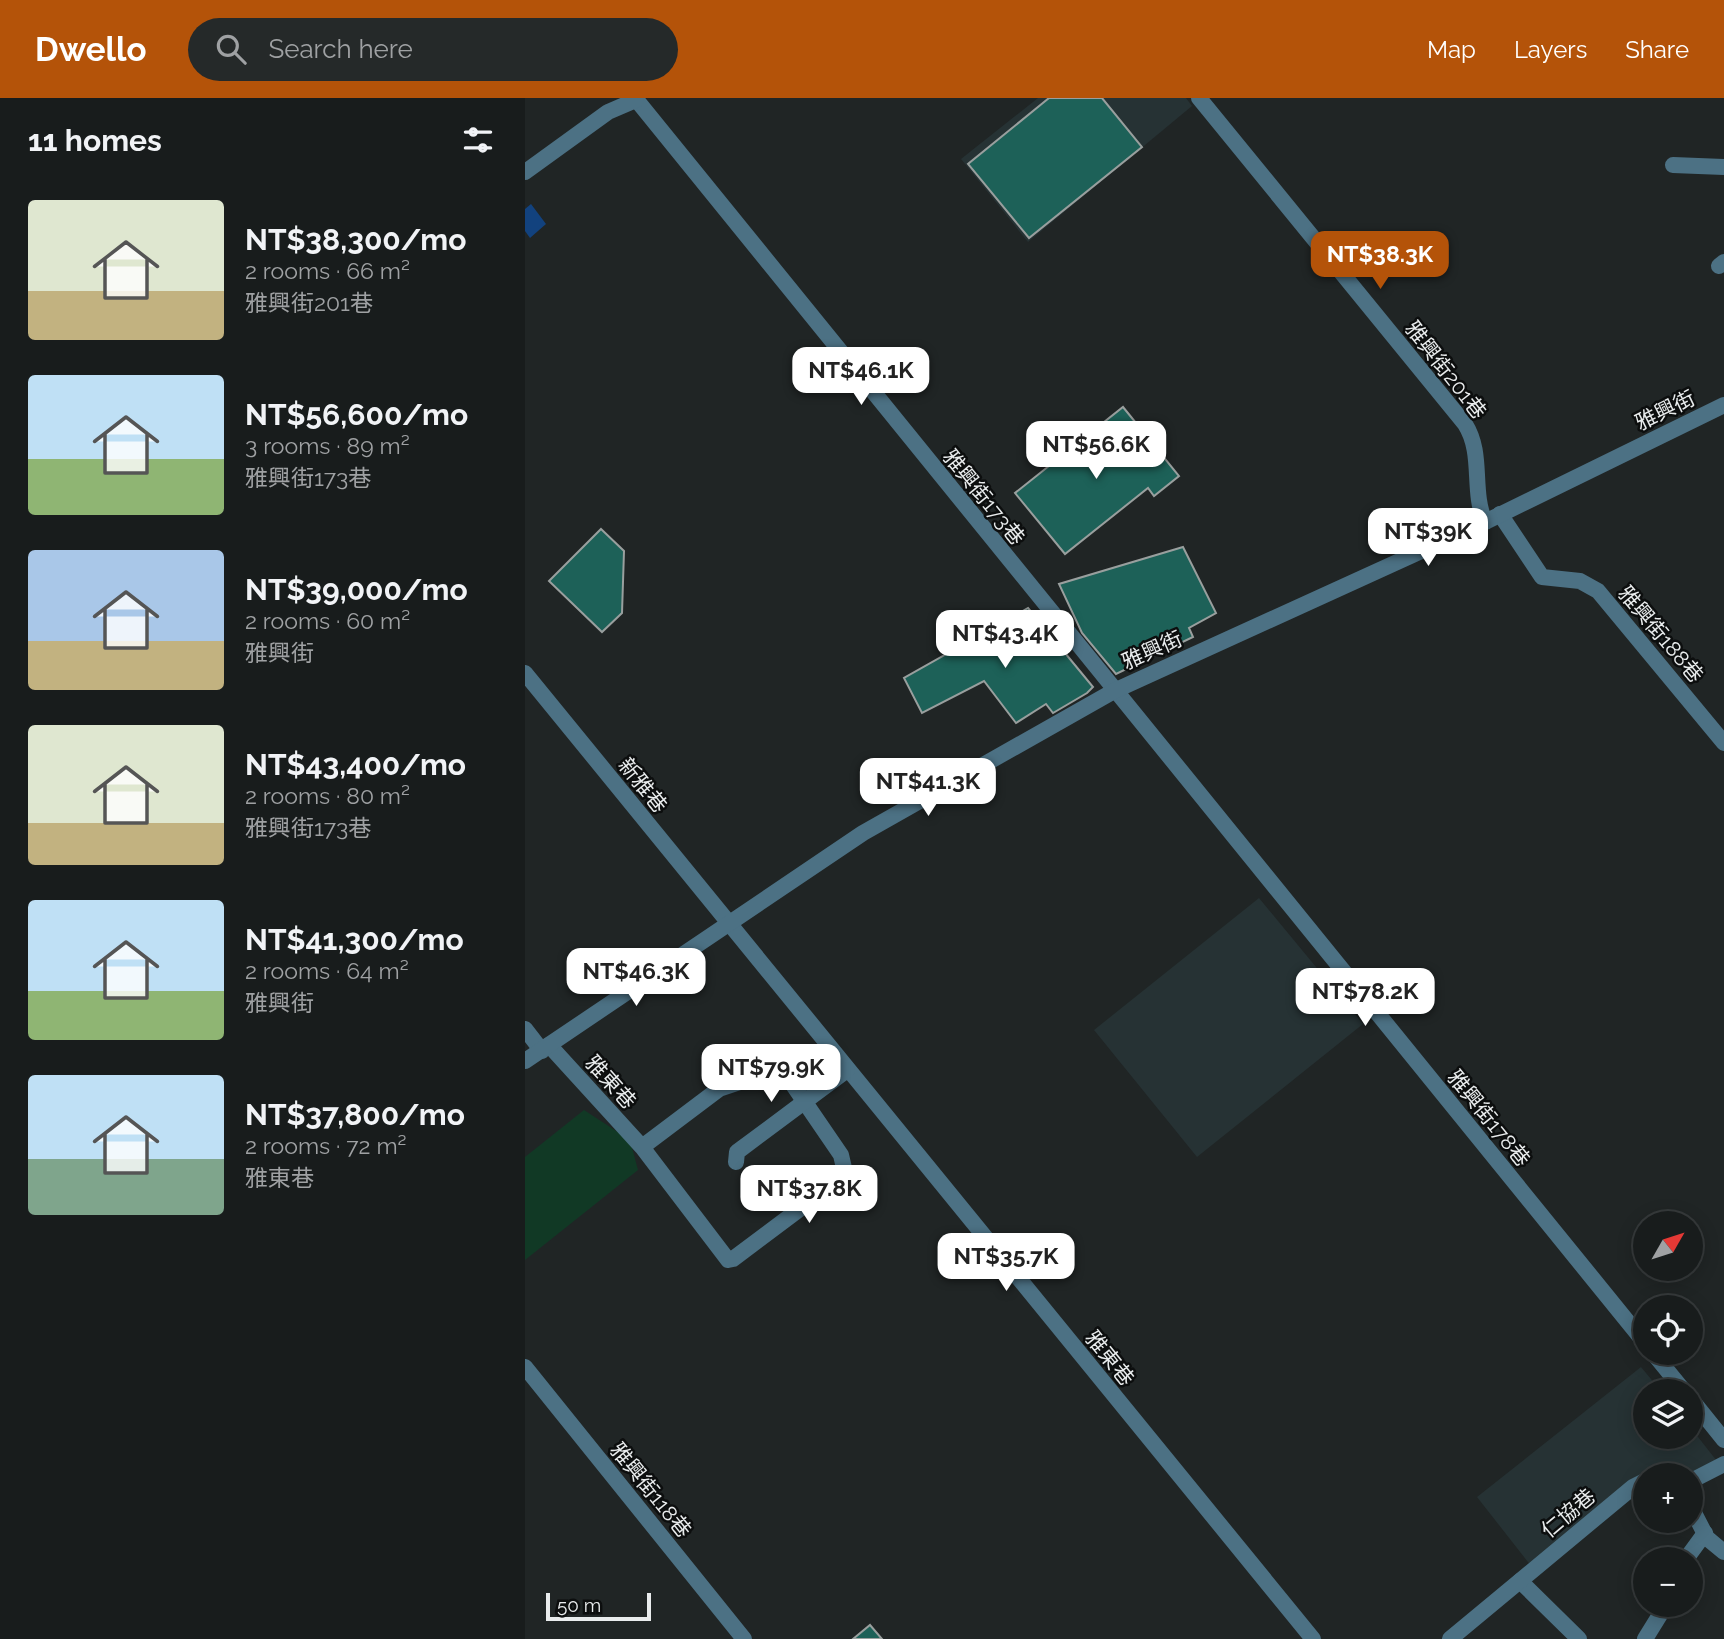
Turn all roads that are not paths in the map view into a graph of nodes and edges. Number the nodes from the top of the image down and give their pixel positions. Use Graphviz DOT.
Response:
graph roads {
  1 [pos="1199,98"];
  2 [pos="636,99"];
  3 [pos="1673,165"];
  4 [pos="1724,167"];
  5 [pos="525,172"];
  6 [pos="1724,405"];
  7 [pos="1500,514"];
  8 [pos="1485,522"];
  9 [pos="525,673"];
  10 [pos="1114,691"];
  11 [pos="1724,743"];
  12 [pos="728,923"];
  13 [pos="525,1029"];
  14 [pos="545,1048"];
  15 [pos="525,1061"];
  16 [pos="847,1070"];
  17 [pos="804,1101"];
  18 [pos="642,1147"];
  19 [pos="736,1162"];
  20 [pos="1633,1328"];
  21 [pos="1663,1365"];
  22 [pos="525,1367"];
  23 [pos="1675,1379"];
  24 [pos="1703,1414"];
  25 [pos="1724,1440"];
  26 [pos="1724,1464"];
  27 [pos="1703,1475"];
  28 [pos="1633,1487"];
  29 [pos="1703,1529"];
  30 [pos="1705,1533"];
  31 [pos="1695,1547"];
  32 [pos="1724,1552"];
  33 [pos="1520,1581"];
  34 [pos="1659,1617"];
  35 [pos="744,1639"];
  36 [pos="1313,1639"];
  37 [pos="1450,1639"];
  38 [pos="1579,1639"];
  39 [pos="1645,1639"];
  1 -- 8 [label="street, 雅興街201巷"];
  2 -- 5 [label="street"];
  2 -- 10 [label="street, 雅興街173巷"];
  3 -- 4 [label="street"];
  6 -- 7 [label="street, 雅興街"];
  7 -- 8 [label="street, 雅興街"];
  7 -- 11 [label="street, 雅興街188巷"];
  8 -- 10 [label="street, 雅興街"];
  9 -- 12 [label="street, 新雅巷"];
  10 -- 12 [label="street, 雅興街"];
  10 -- 20 [label="street, 雅興街178巷"];
  12 -- 14 [label="street, 雅興街"];
  12 -- 16 [label="street, 雅東巷"];
  13 -- 14 [label="street, 雅東巷"];
  14 -- 15 [label="street, 雅興街"];
  14 -- 18 [label="street, 雅東巷"];
  16 -- 17 [label="street"];
  16 -- 36 [label="street, 雅東巷"];
  17 -- 18 [label="street, 雅東巷"];
  17 -- 18 [label="street, 雅東巷"];
  17 -- 19 [label="street"];
  21 -- 23 [label="street"];
  22 -- 35 [label="street, 雅興街118巷"];
  24 -- 25 [label="street"];
  26 -- 27 [label="street"];
  28 -- 33 [label="street, 仁協巷"];
  29 -- 30 [label="street"];
  30 -- 31 [label="street"];
  30 -- 32 [label="street"];
  33 -- 37 [label="street, 仁協巷"];
  33 -- 38 [label="street"];
  34 -- 39 [label="street"];
}
